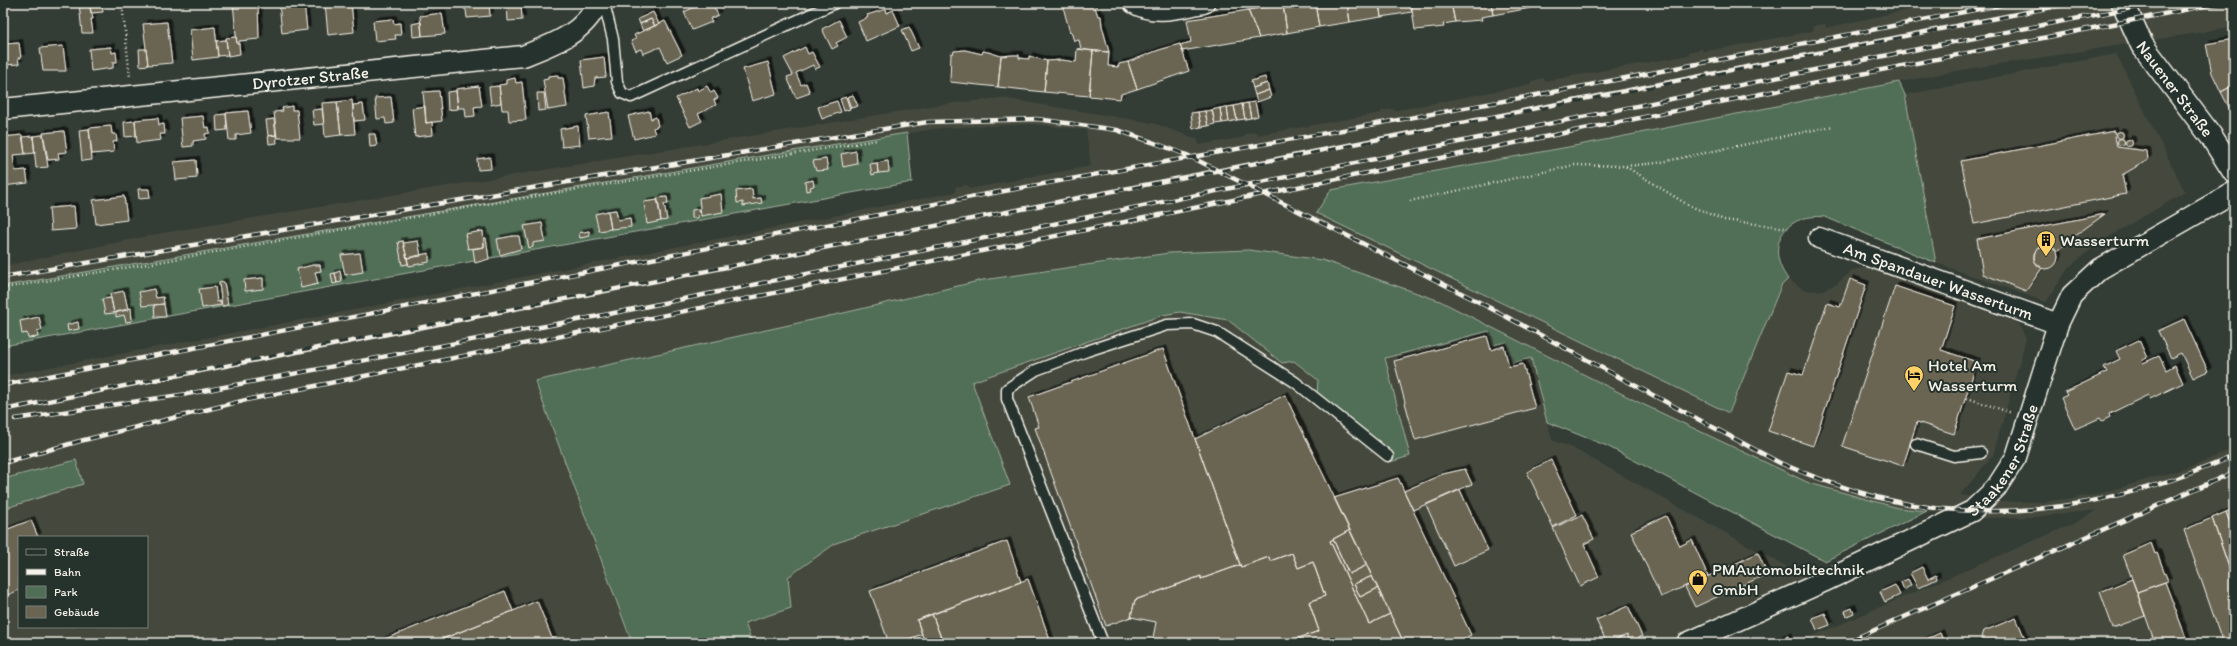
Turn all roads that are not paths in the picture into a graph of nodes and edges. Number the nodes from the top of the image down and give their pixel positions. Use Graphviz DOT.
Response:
graph roads {
  1 [pos="598,3"];
  2 [pos="604,3"];
  3 [pos="835,3"];
  4 [pos="1134,3"];
  5 [pos="1204,3"];
  6 [pos="2123,3"];
  7 [pos="3,110"];
  8 [pos="2234,172"];
  9 [pos="2234,192"];
  10 [pos="1819,238"];
  11 [pos="2058,324"];
  12 [pos="1916,444"];
  13 [pos="1981,453"];
  14 [pos="1388,456"];
  15 [pos="1103,643"];
  16 [pos="1687,643"];
  1 -- 7 [label="street, Dyrotzer Straße"];
  2 -- 3 [label="lane"];
  4 -- 5 [label="street"];
  6 -- 8 [label="street, Nauener Straße"];
  9 -- 11 [label="street, Staakener Straße"];
  10 -- 11 [label="street, Am Spandauer Wasserturm"];
  11 -- 16 [label="street, Staakener Straße"];
  12 -- 13 [label="lane"];
  14 -- 15 [label="lane"];
}
